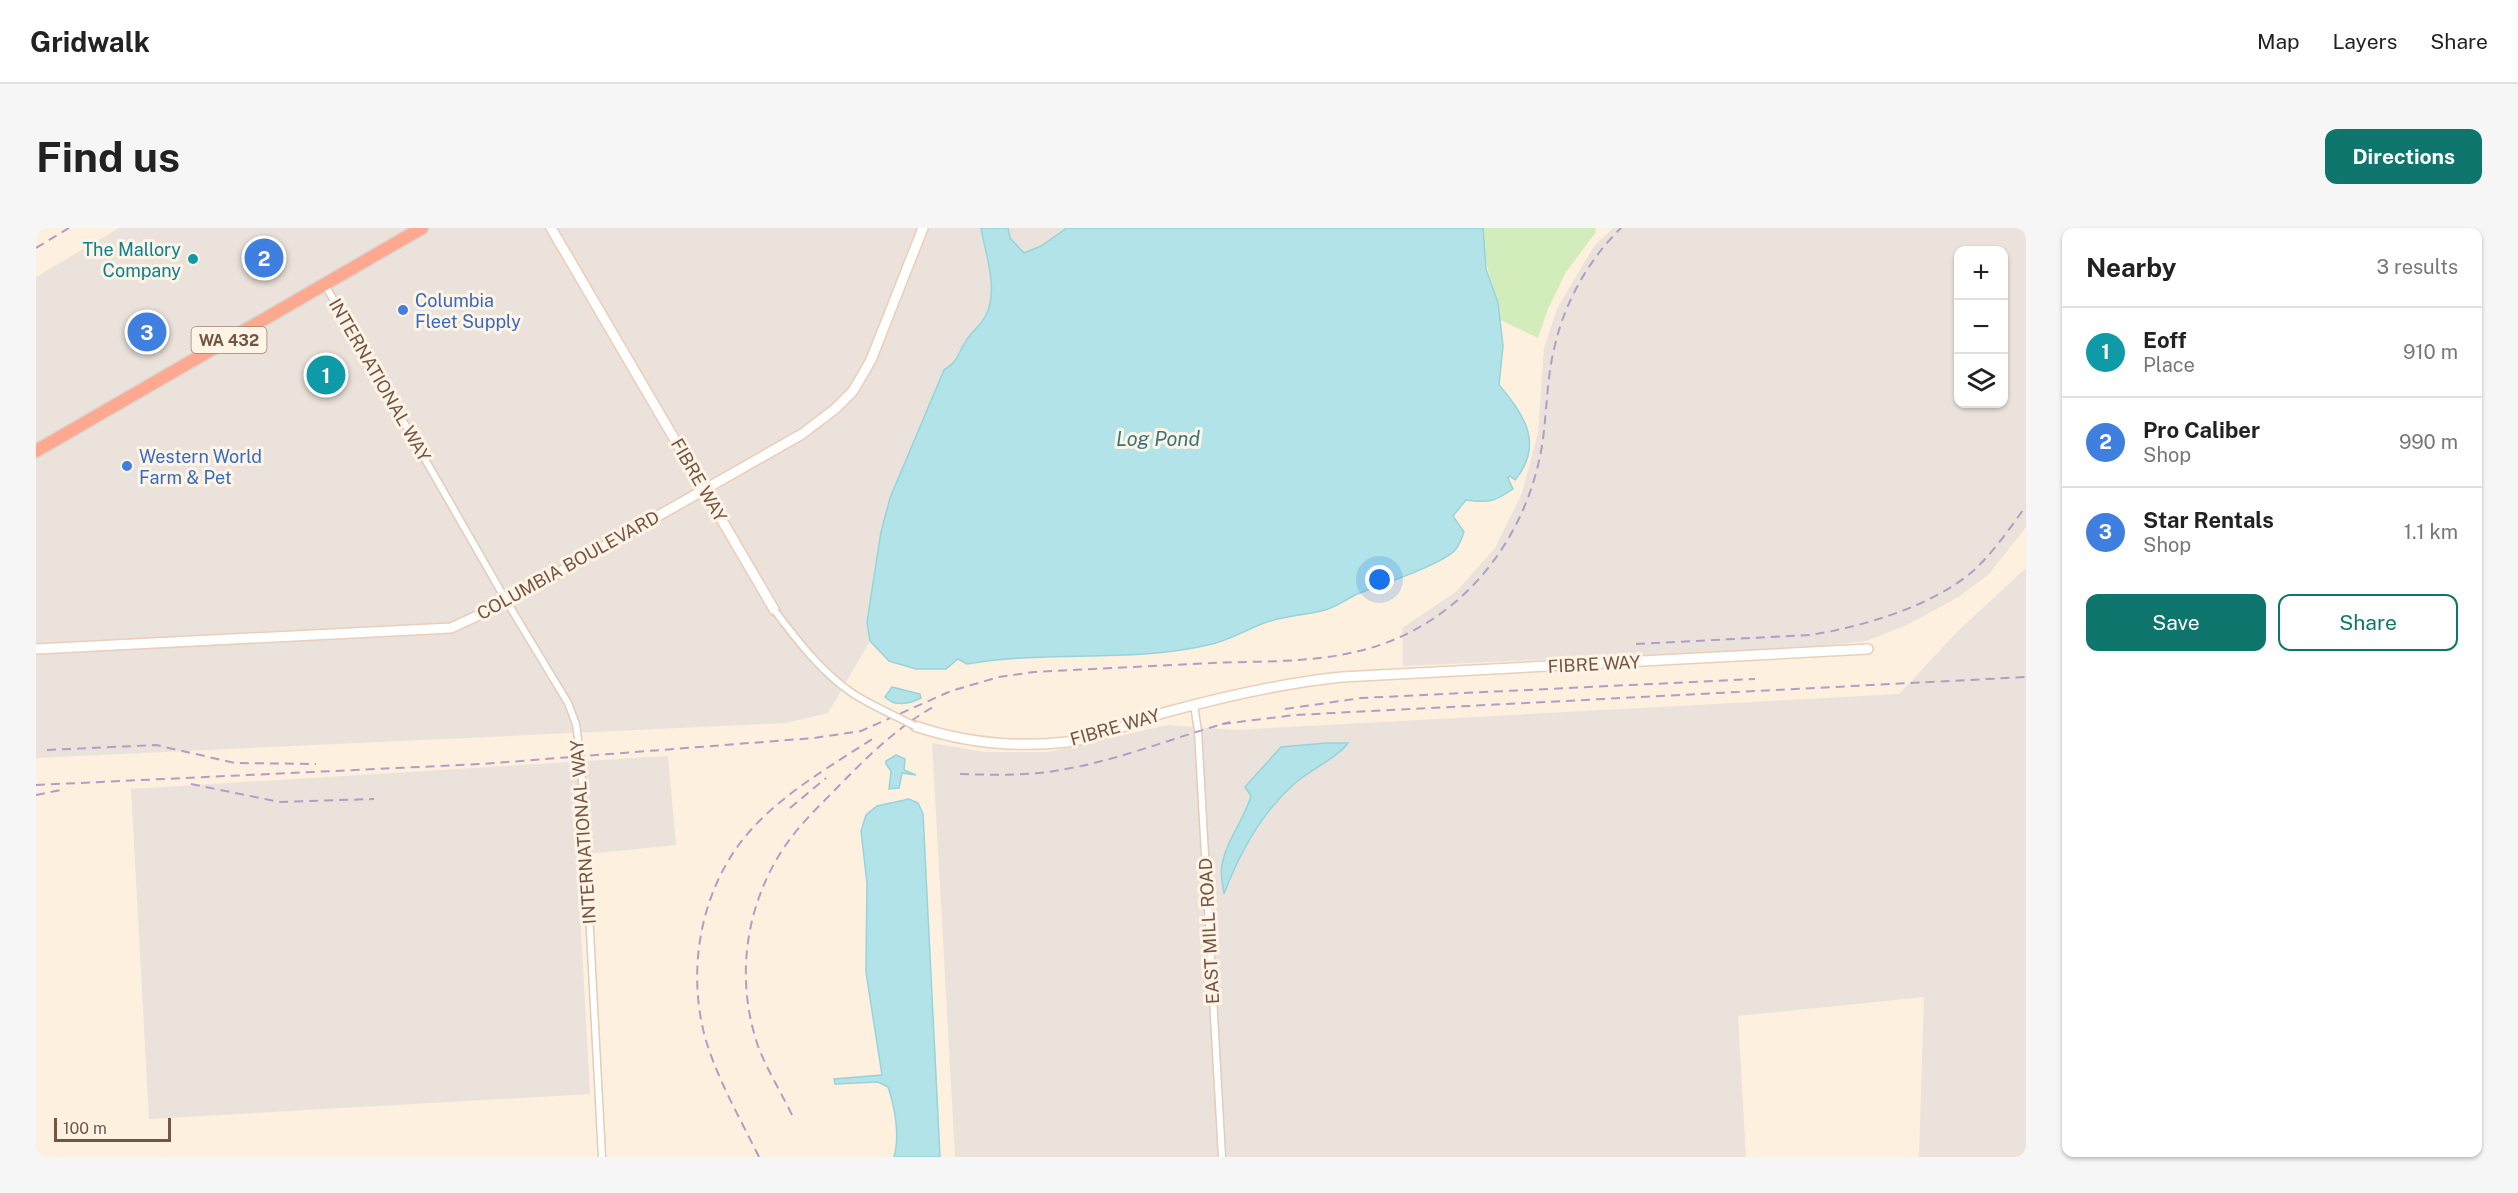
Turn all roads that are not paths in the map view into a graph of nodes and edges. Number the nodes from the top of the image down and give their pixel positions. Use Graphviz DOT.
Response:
graph roads {
  1 [pos="422,228"];
  2 [pos="551,228"];
  3 [pos="923,228"];
  4 [pos="325,285"];
  5 [pos="36,451"];
  6 [pos="704,490"];
  7 [pos="507,602"];
  8 [pos="775,611"];
  9 [pos="36,649"];
  10 [pos="1868,649"];
  11 [pos="1194,705"];
  12 [pos="915,726"];
  13 [pos="602,1157"];
  14 [pos="1222,1157"];
  1 -- 4 [label="highway, WA 432"];
  2 -- 6 [label="street, FIBRE WAY"];
  3 -- 6 [label="street, COLUMBIA BOULEVARD"];
  4 -- 5 [label="highway, WA 432"];
  4 -- 7 [label="street, INTERNATIONAL WAY"];
  6 -- 7 [label="street, COLUMBIA BOULEVARD"];
  6 -- 8 [label="street, FIBRE WAY"];
  7 -- 9 [label="street, COLUMBIA BOULEVARD"];
  7 -- 13 [label="street, INTERNATIONAL WAY"];
  8 -- 12 [label="street, FIBRE WAY, bridge"];
  10 -- 11 [label="street, FIBRE WAY"];
  11 -- 12 [label="street, FIBRE WAY"];
  11 -- 14 [label="street, EAST MILL ROAD"];
}
